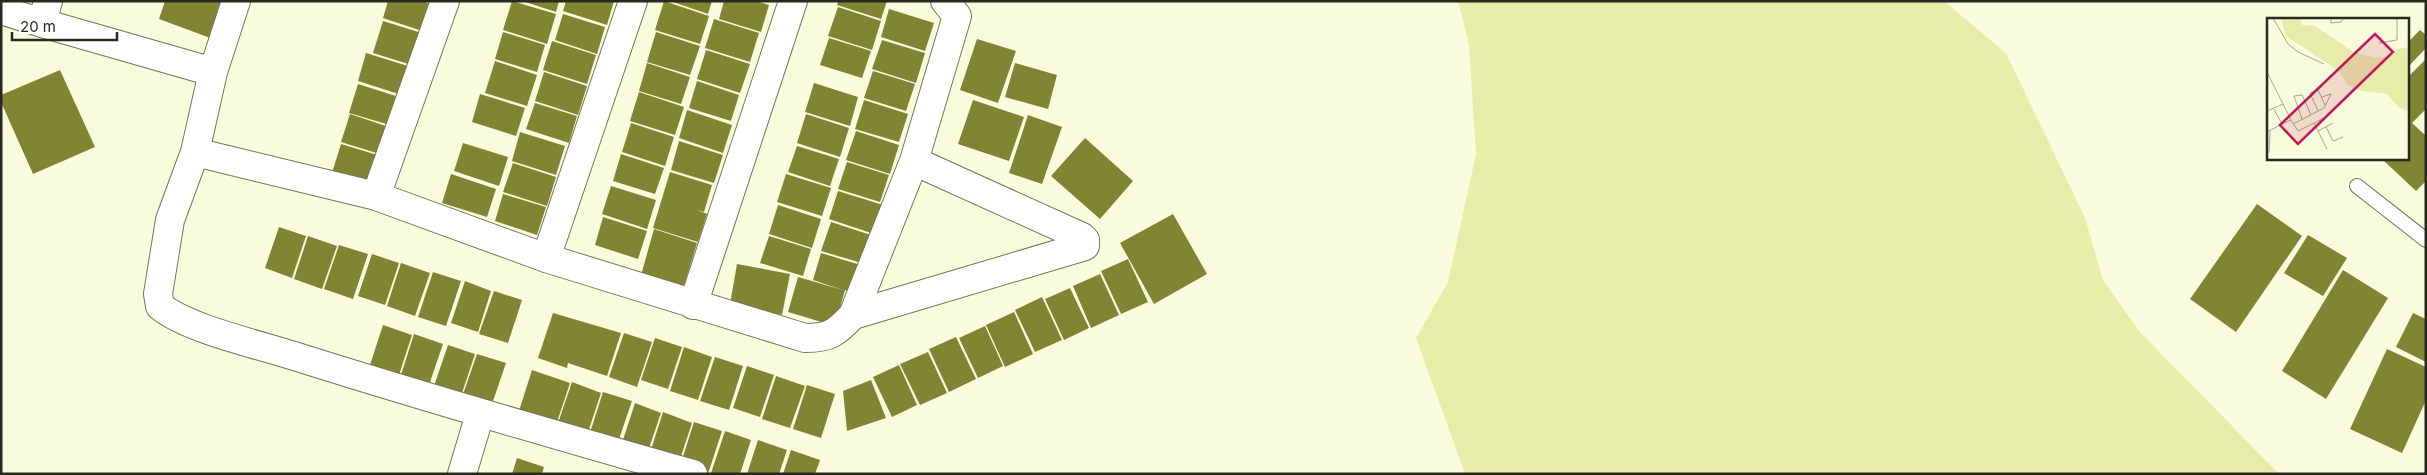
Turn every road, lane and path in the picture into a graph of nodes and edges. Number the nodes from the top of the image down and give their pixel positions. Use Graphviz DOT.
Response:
graph roads {
  1 [pos="236,1"];
  2 [pos="445,1"];
  3 [pos="633,1"];
  4 [pos="793,1"];
  5 [pos="945,1"];
  6 [pos="1,10"];
  7 [pos="45,12"];
  8 [pos="214,72"];
  9 [pos="195,152"];
  10 [pos="914,161"];
  11 [pos="2358,186"];
  12 [pos="376,196"];
  13 [pos="2426,240"];
  14 [pos="546,258"];
  15 [pos="693,305"];
  16 [pos="853,315"];
  17 [pos="480,414"];
  18 [pos="462,474"];
  19 [pos="693,474"];
  1 -- 8 [label="street"];
  2 -- 12 [label="street"];
  3 -- 14 [label="street"];
  4 -- 15 [label="street"];
  5 -- 10 [label="street"];
  6 -- 7 [label="street"];
  7 -- 8 [label="street"];
  8 -- 9 [label="street"];
  9 -- 12 [label="street"];
  9 -- 17 [label="street"];
  10 -- 16 [label="street"];
  10 -- 16 [label="street"];
  11 -- 13 [label="lane"];
  12 -- 14 [label="street"];
  14 -- 15 [label="street"];
  15 -- 16 [label="street"];
  17 -- 18 [label="street"];
  17 -- 19 [label="street"];
}
